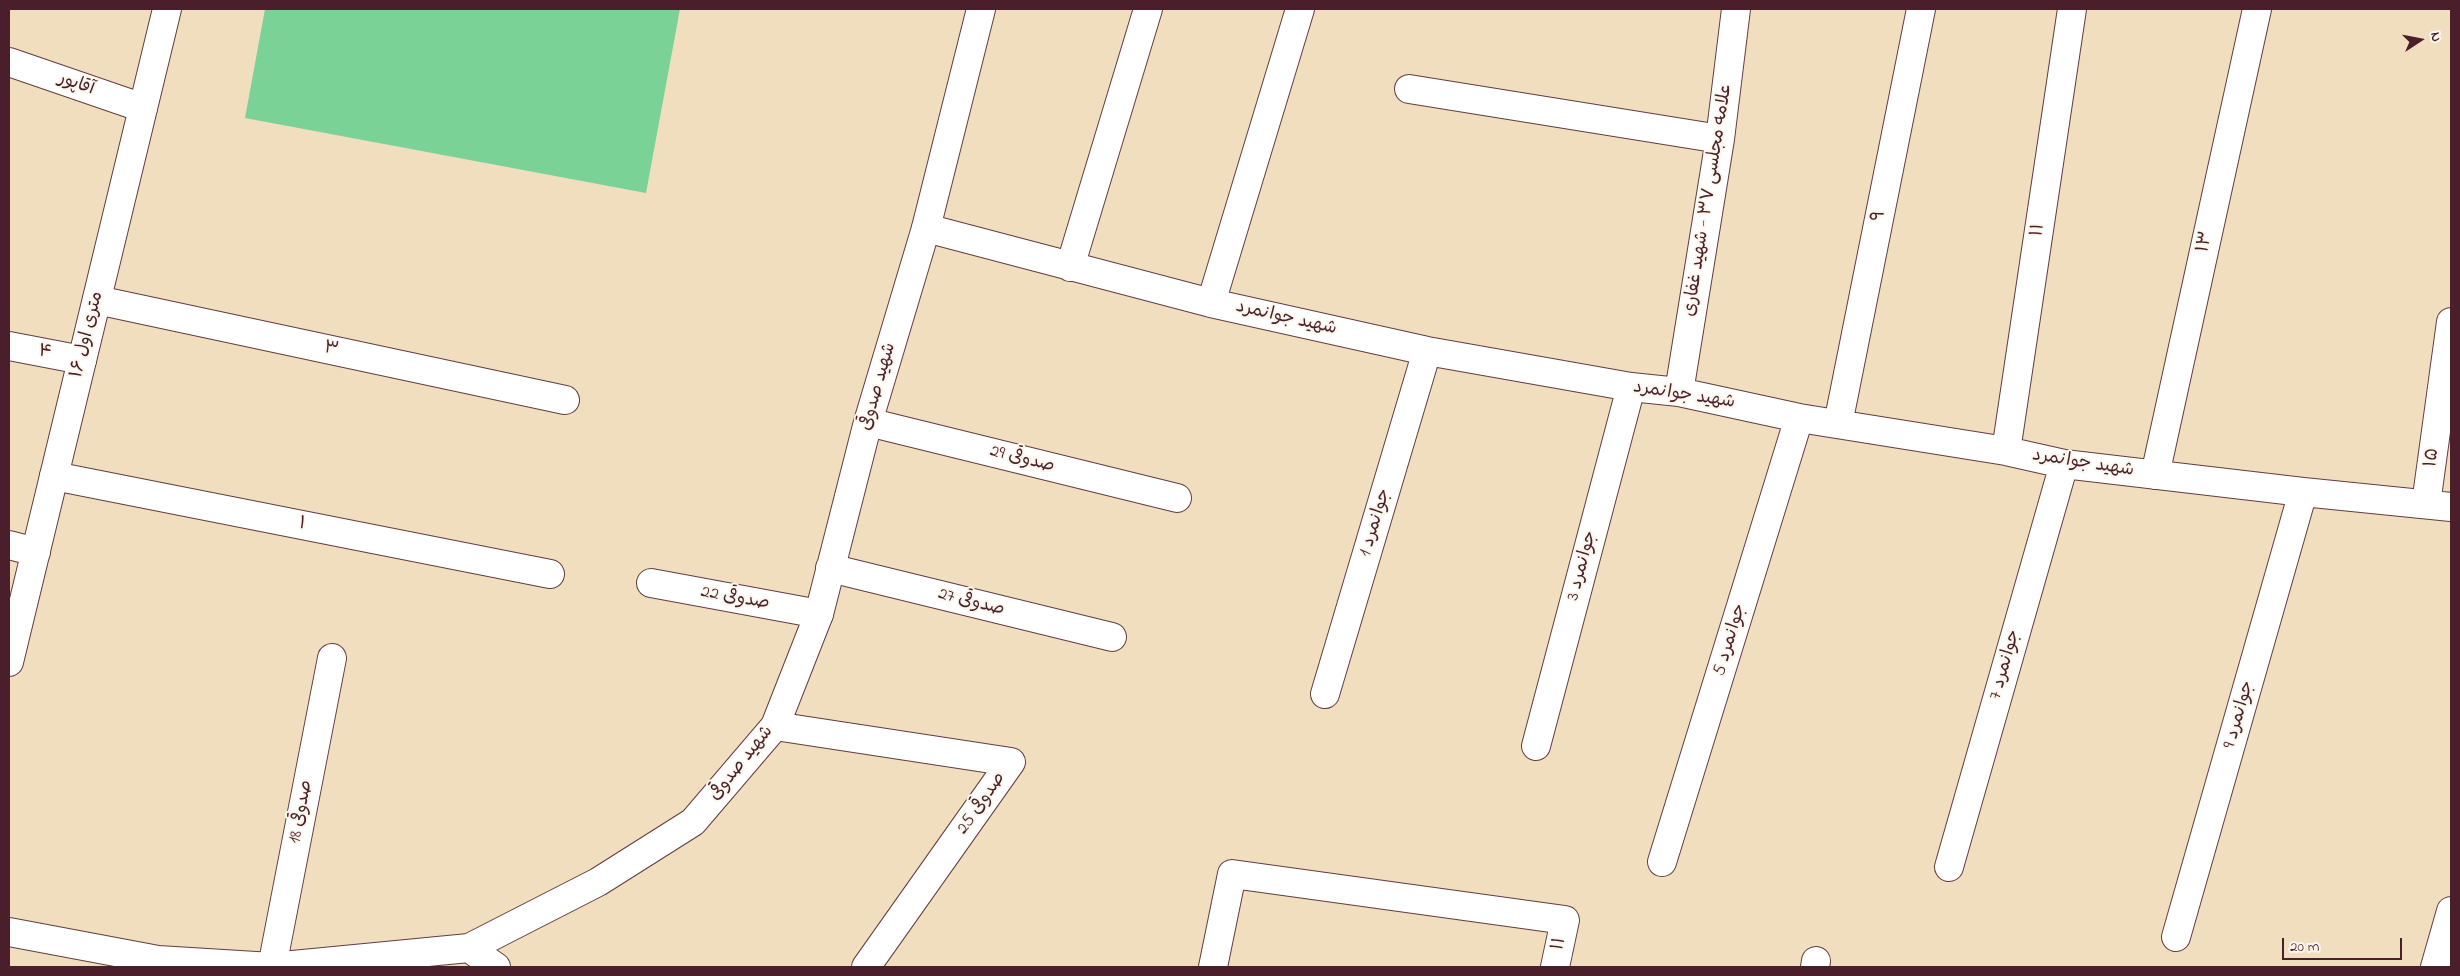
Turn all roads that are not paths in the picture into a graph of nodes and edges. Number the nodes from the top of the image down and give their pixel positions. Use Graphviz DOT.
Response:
graph roads {
  1 [pos="167,9"];
  2 [pos="981,9"];
  3 [pos="1148,9"];
  4 [pos="1300,9"];
  5 [pos="1736,9"];
  6 [pos="1921,9"];
  7 [pos="2072,9"];
  8 [pos="2257,9"];
  9 [pos="9,62"];
  10 [pos="1409,89"];
  11 [pos="143,108"];
  12 [pos="1720,139"];
  13 [pos="926,228"];
  14 [pos="1070,267"];
  15 [pos="96,300"];
  16 [pos="1211,303"];
  17 [pos="2451,322"];
  18 [pos="9,346"];
  19 [pos="1427,351"];
  20 [pos="82,360"];
  21 [pos="1631,387"];
  22 [pos="1679,392"];
  23 [pos="565,400"];
  24 [pos="1799,418"];
  25 [pos="868,422"];
  26 [pos="1838,424"];
  27 [pos="2006,451"];
  28 [pos="2064,464"];
  29 [pos="2155,475"];
  30 [pos="54,476"];
  31 [pos="2303,492"];
  32 [pos="1177,498"];
  33 [pos="2439,506"];
  34 [pos="9,546"];
  35 [pos="36,552"];
  36 [pos="830,568"];
  37 [pos="550,574"];
  38 [pos="651,584"];
  39 [pos="819,614"];
  40 [pos="1112,637"];
  41 [pos="332,658"];
  42 [pos="9,662"];
  43 [pos="1325,694"];
  44 [pos="775,726"];
  45 [pos="1536,746"];
  46 [pos="1662,862"];
  47 [pos="1949,867"];
  48 [pos="2451,911"];
  49 [pos="9,932"];
  50 [pos="2176,937"];
  51 [pos="469,948"];
  52 [pos="157,964"];
  53 [pos="272,967"];
  54 [pos="496,967"];
  55 [pos="866,967"];
  56 [pos="1213,967"];
  57 [pos="1554,967"];
  58 [pos="2435,967"];
  1 -- 11 [label="street, ۱۶ متری اول"];
  2 -- 13 [label="street, شهید صدوقی"];
  3 -- 14 [label="street"];
  4 -- 16 [label="street"];
  5 -- 12 [label="street, علامه مجلسی ۳۷ - شهید غفاری"];
  6 -- 26 [label="street, ۹"];
  7 -- 27 [label="street, ۱۱"];
  8 -- 29 [label="street, ۱۳"];
  9 -- 11 [label="street, آقاپور"];
  10 -- 12 [label="street"];
  11 -- 15 [label="street, ۱۶ متری اول"];
  12 -- 22 [label="street, علامه مجلسی ۳۷ - شهید غفاری"];
  13 -- 14 [label="street, شهید جوانمرد"];
  13 -- 25 [label="street, شهید صدوقی"];
  14 -- 16 [label="street, شهید جوانمرد"];
  15 -- 20 [label="street, ۱۶ متری اول"];
  15 -- 23 [label="street, ۳"];
  16 -- 19 [label="street, شهید جوانمرد"];
  17 -- 33 [label="street, ۱۵"];
  18 -- 20 [label="street, ۴"];
  19 -- 21 [label="street, شهید جوانمرد"];
  19 -- 43 [label="street, جوانمرد 1"];
  20 -- 30 [label="street, ۱۶ متری اول"];
  21 -- 22 [label="street, شهید جوانمرد"];
  21 -- 45 [label="street, جوانمرد 3"];
  22 -- 24 [label="street, شهید جوانمرد"];
  24 -- 26 [label="street, شهید جوانمرد"];
  24 -- 46 [label="street, جوانمرد 5"];
  25 -- 32 [label="street, صدوقی 29"];
  25 -- 36 [label="street, شهید صدوقی"];
  26 -- 27 [label="street, شهید جوانمرد"];
  27 -- 28 [label="street, شهید جوانمرد"];
  28 -- 29 [label="street, شهید جوانمرد"];
  28 -- 47 [label="street, جوانمرد 7"];
  29 -- 31 [label="street, شهید جوانمرد"];
  30 -- 35 [label="street, ۱۶ متری اول"];
  30 -- 37 [label="street, ۱"];
  31 -- 33 [label="street, شهید جوانمرد"];
  31 -- 50 [label="street, جوانمرد 9"];
  34 -- 35 [label="street"];
  35 -- 42 [label="street, ۱۶ متری اول"];
  36 -- 39 [label="street, شهید صدوقی"];
  36 -- 40 [label="street, صدوقی 27"];
  38 -- 39 [label="street, صدوقی 22"];
  39 -- 44 [label="street, شهید صدوقی"];
  41 -- 53 [label="street, صدوقی 18"];
  44 -- 51 [label="street, شهید صدوقی"];
  44 -- 55 [label="street, صدوقی 25"];
  48 -- 58 [label="street"];
  49 -- 52 [label="street, شهید صدوقی"];
  51 -- 53 [label="street, شهید صدوقی"];
  51 -- 54 [label="street"];
  52 -- 53 [label="street, شهید صدوقی"];
  56 -- 57 [label="street, ۱۱"];
}
